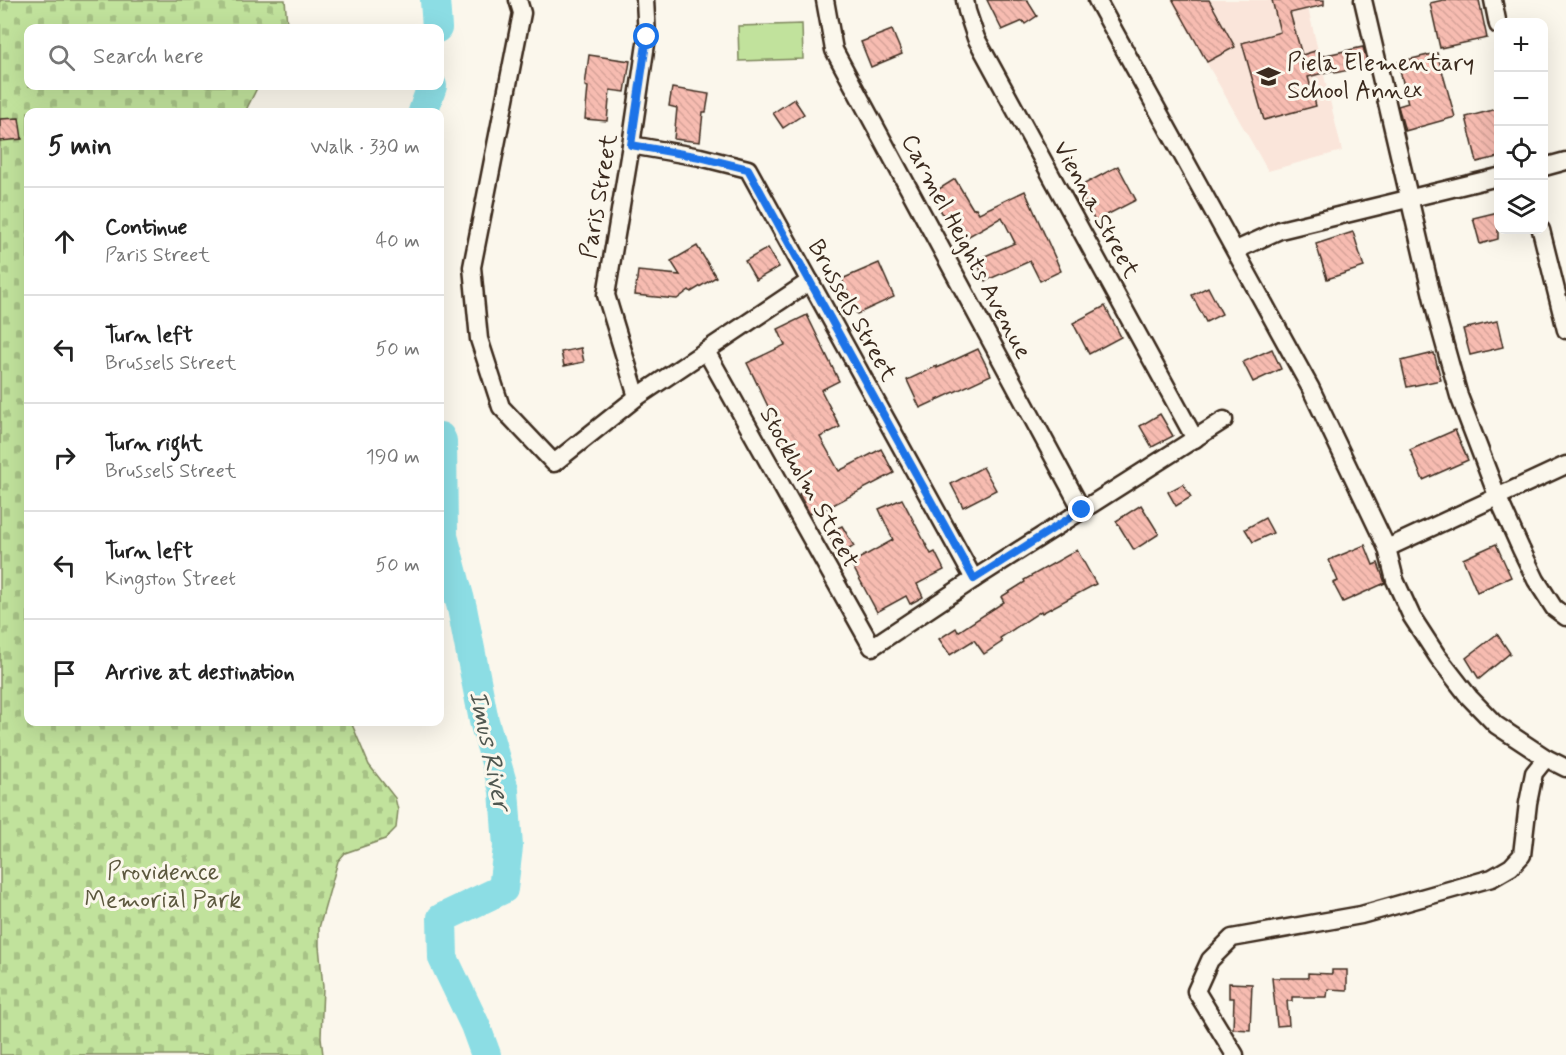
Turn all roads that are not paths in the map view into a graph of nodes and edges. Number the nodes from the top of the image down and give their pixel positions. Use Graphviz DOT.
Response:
graph roads {
  1 [pos="518,0"];
  2 [pos="645,0"];
  3 [pos="825,0"];
  4 [pos="966,0"];
  5 [pos="1097,0"];
  6 [pos="1363,0"];
  7 [pos="1493,0"];
  8 [pos="1497,18"];
  9 [pos="631,145"];
  10 [pos="1566,161"];
  11 [pos="1548,166"];
  12 [pos="1494,178"];
  13 [pos="1410,198"];
  14 [pos="1542,234"];
  15 [pos="1236,250"];
  16 [pos="810,281"];
  17 [pos="1566,330"];
  18 [pos="706,351"];
  19 [pos="637,397"];
  20 [pos="1224,420"];
  21 [pos="1195,439"];
  22 [pos="1566,465"];
  23 [pos="1498,498"];
  24 [pos="1082,510"];
  25 [pos="1387,548"];
  26 [pos="974,579"];
  27 [pos="1566,617"];
  28 [pos="1546,759"];
  29 [pos="1566,768"];
  30 [pos="1235,1055"];
  1 -- 19 [label="street"];
  2 -- 9 [label="street, Paris Street"];
  3 -- 24 [label="street, Carmel Heights Avenue"];
  4 -- 21 [label="street, Vienna Street"];
  5 -- 15 [label="street"];
  6 -- 13 [label="street"];
  7 -- 8 [label="street"];
  9 -- 16 [label="street, Brussels Street"];
  9 -- 19 [label="street, Paris Street"];
  10 -- 11 [label="street"];
  12 -- 13 [label="street"];
  13 -- 15 [label="street"];
  13 -- 23 [label="street"];
  14 -- 17 [label="street"];
  15 -- 25 [label="street"];
  16 -- 18 [label="street"];
  16 -- 26 [label="street, Brussels Street"];
  18 -- 19 [label="street"];
  18 -- 26 [label="street, Stockholm Street"];
  20 -- 21 [label="street"];
  21 -- 24 [label="street"];
  22 -- 23 [label="street"];
  23 -- 25 [label="street"];
  23 -- 27 [label="street"];
  24 -- 26 [label="street"];
  25 -- 28 [label="street"];
  28 -- 29 [label="street"];
  28 -- 30 [label="street"];
}
